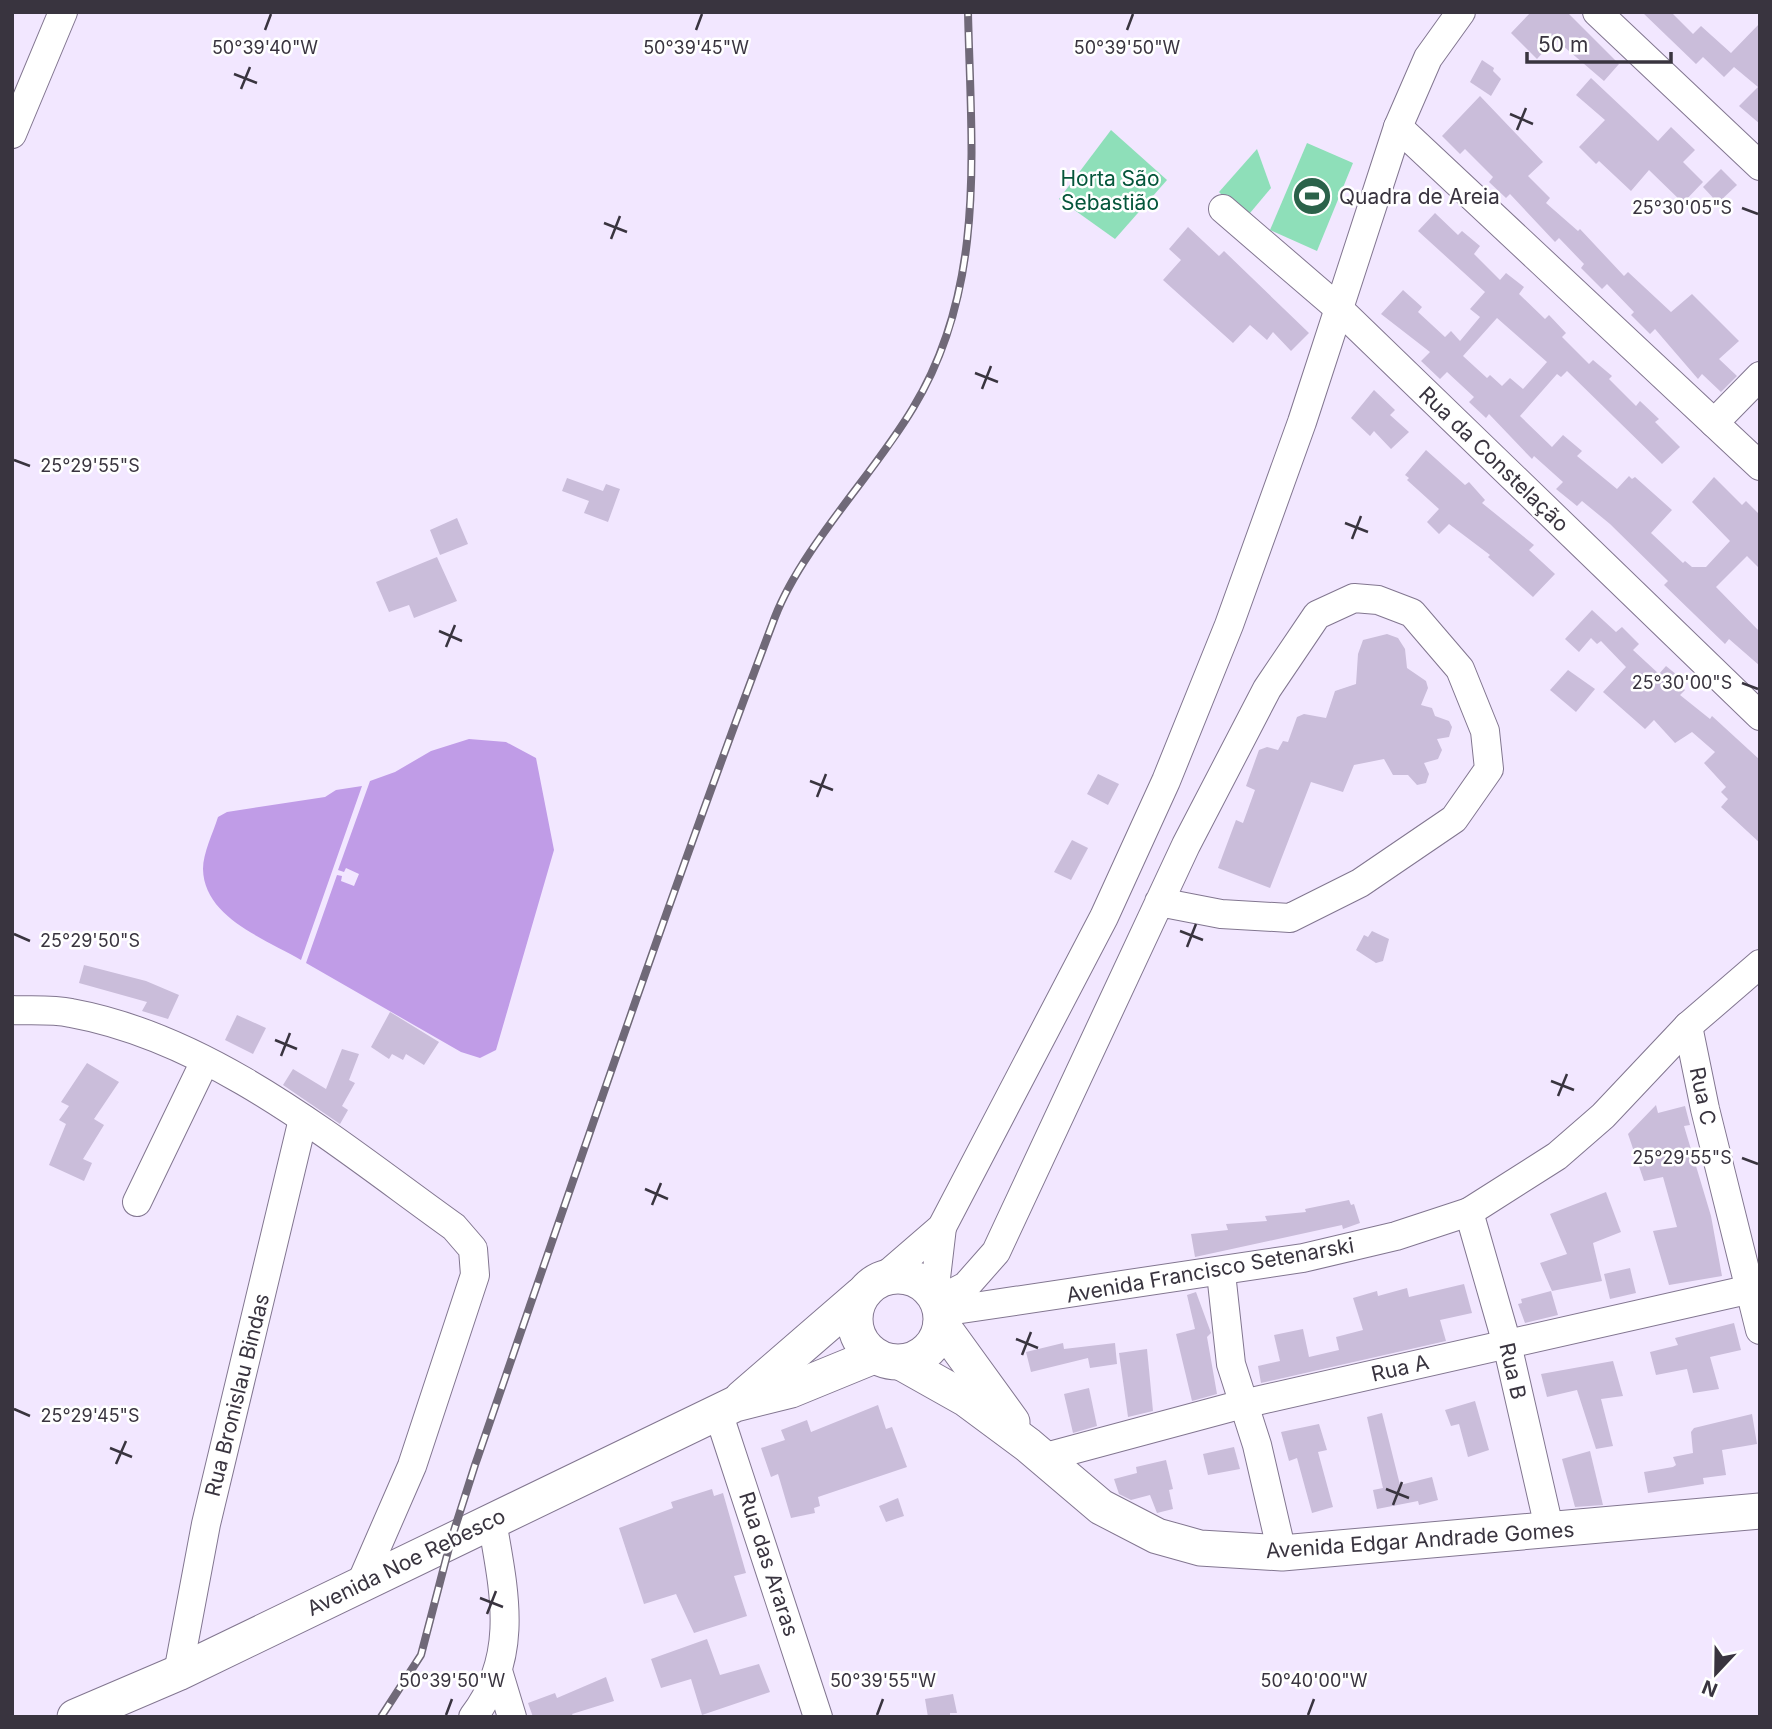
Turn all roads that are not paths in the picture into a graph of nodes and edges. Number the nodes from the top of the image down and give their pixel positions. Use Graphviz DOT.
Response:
graph roads {
  1 [pos="63,12"];
  2 [pos="1461,12"];
  3 [pos="1597,12"];
  4 [pos="1398,127"];
  5 [pos="12,134"];
  6 [pos="1760,166"];
  7 [pos="1223,209"];
  8 [pos="1338,308"];
  9 [pos="1760,376"];
  10 [pos="1714,423"];
  11 [pos="1760,466"];
  12 [pos="1760,716"];
  13 [pos="1159,902"];
  14 [pos="1760,964"];
  15 [pos="12,1010"];
  16 [pos="1688,1026"];
  17 [pos="205,1061"];
  18 [pos="303,1119"];
  19 [pos="137,1202"];
  20 [pos="1469,1212"];
  21 [pos="942,1227"];
  22 [pos="1221,1273"];
  23 [pos="872,1286"];
  24 [pos="1755,1289"];
  25 [pos="938,1308"];
  26 [pos="1760,1330"];
  27 [pos="1507,1344"];
  28 [pos="888,1359"];
  29 [pos="1243,1404"];
  30 [pos="727,1408"];
  31 [pos="1035,1451"];
  32 [pos="1760,1511"];
  33 [pos="492,1521"];
  34 [pos="1550,1532"];
  35 [pos="1282,1553"];
  36 [pos="361,1583"];
  37 [pos="178,1673"];
  38 [pos="499,1674"];
  39 [pos="75,1717"];
  40 [pos="473,1717"];
  41 [pos="512,1717"];
  42 [pos="818,1717"];
  1 -- 5 [label="street"];
  2 -- 4 [label="street"];
  3 -- 6 [label="street"];
  4 -- 8 [label="street"];
  4 -- 10 [label="street"];
  7 -- 8 [label="street, Rua da Constelação"];
  8 -- 12 [label="street, Rua da Constelação"];
  8 -- 21 [label="street"];
  9 -- 10 [label="street"];
  10 -- 11 [label="street"];
  13 -- 13 [label="street"];
  13 -- 25 [label="street"];
  14 -- 16 [label="street, Avenida Francisco Setenarski"];
  15 -- 17 [label="street"];
  16 -- 20 [label="street, Avenida Francisco Setenarski"];
  16 -- 24 [label="street, Rua C"];
  17 -- 18 [label="street"];
  17 -- 19 [label="street"];
  18 -- 36 [label="street"];
  18 -- 37 [label="street, Rua Bronislau Bindas"];
  20 -- 22 [label="street, Avenida Francisco Setenarski"];
  20 -- 27 [label="street, Rua B"];
  21 -- 23 [label="street"];
  21 -- 25 [label="street"];
  22 -- 25 [label="street, Avenida Francisco Setenarski"];
  22 -- 29 [label="street"];
  23 -- 25 [label="main road"];
  23 -- 28 [label="main road"];
  23 -- 30 [label="main road, Avenida Noe Rebesco"];
  24 -- 26 [label="street, Rua C"];
  24 -- 27 [label="street, Rua A"];
  25 -- 28 [label="main road"];
  25 -- 31 [label="main road, Avenida Edgar Andrade Gomes"];
  27 -- 29 [label="street, Rua A"];
  27 -- 34 [label="street, Rua B"];
  28 -- 30 [label="main road, Avenida Noe Rebesco"];
  28 -- 31 [label="main road, Avenida Edgar Andrade Gomes"];
  29 -- 31 [label="street, Rua A"];
  29 -- 35 [label="street"];
  30 -- 33 [label="main road, Avenida Noe Rebesco"];
  30 -- 42 [label="street, Rua das Araras"];
  31 -- 35 [label="main road, Avenida Edgar Andrade Gomes"];
  32 -- 34 [label="main road, Avenida Edgar Andrade Gomes"];
  33 -- 36 [label="main road, Avenida Noe Rebesco"];
  33 -- 38 [label="street"];
  34 -- 35 [label="main road, Avenida Edgar Andrade Gomes"];
  36 -- 37 [label="main road, Avenida Noe Rebesco"];
  37 -- 39 [label="main road, Avenida Noe Rebesco"];
  38 -- 40 [label="street"];
  38 -- 41 [label="street"];
}
